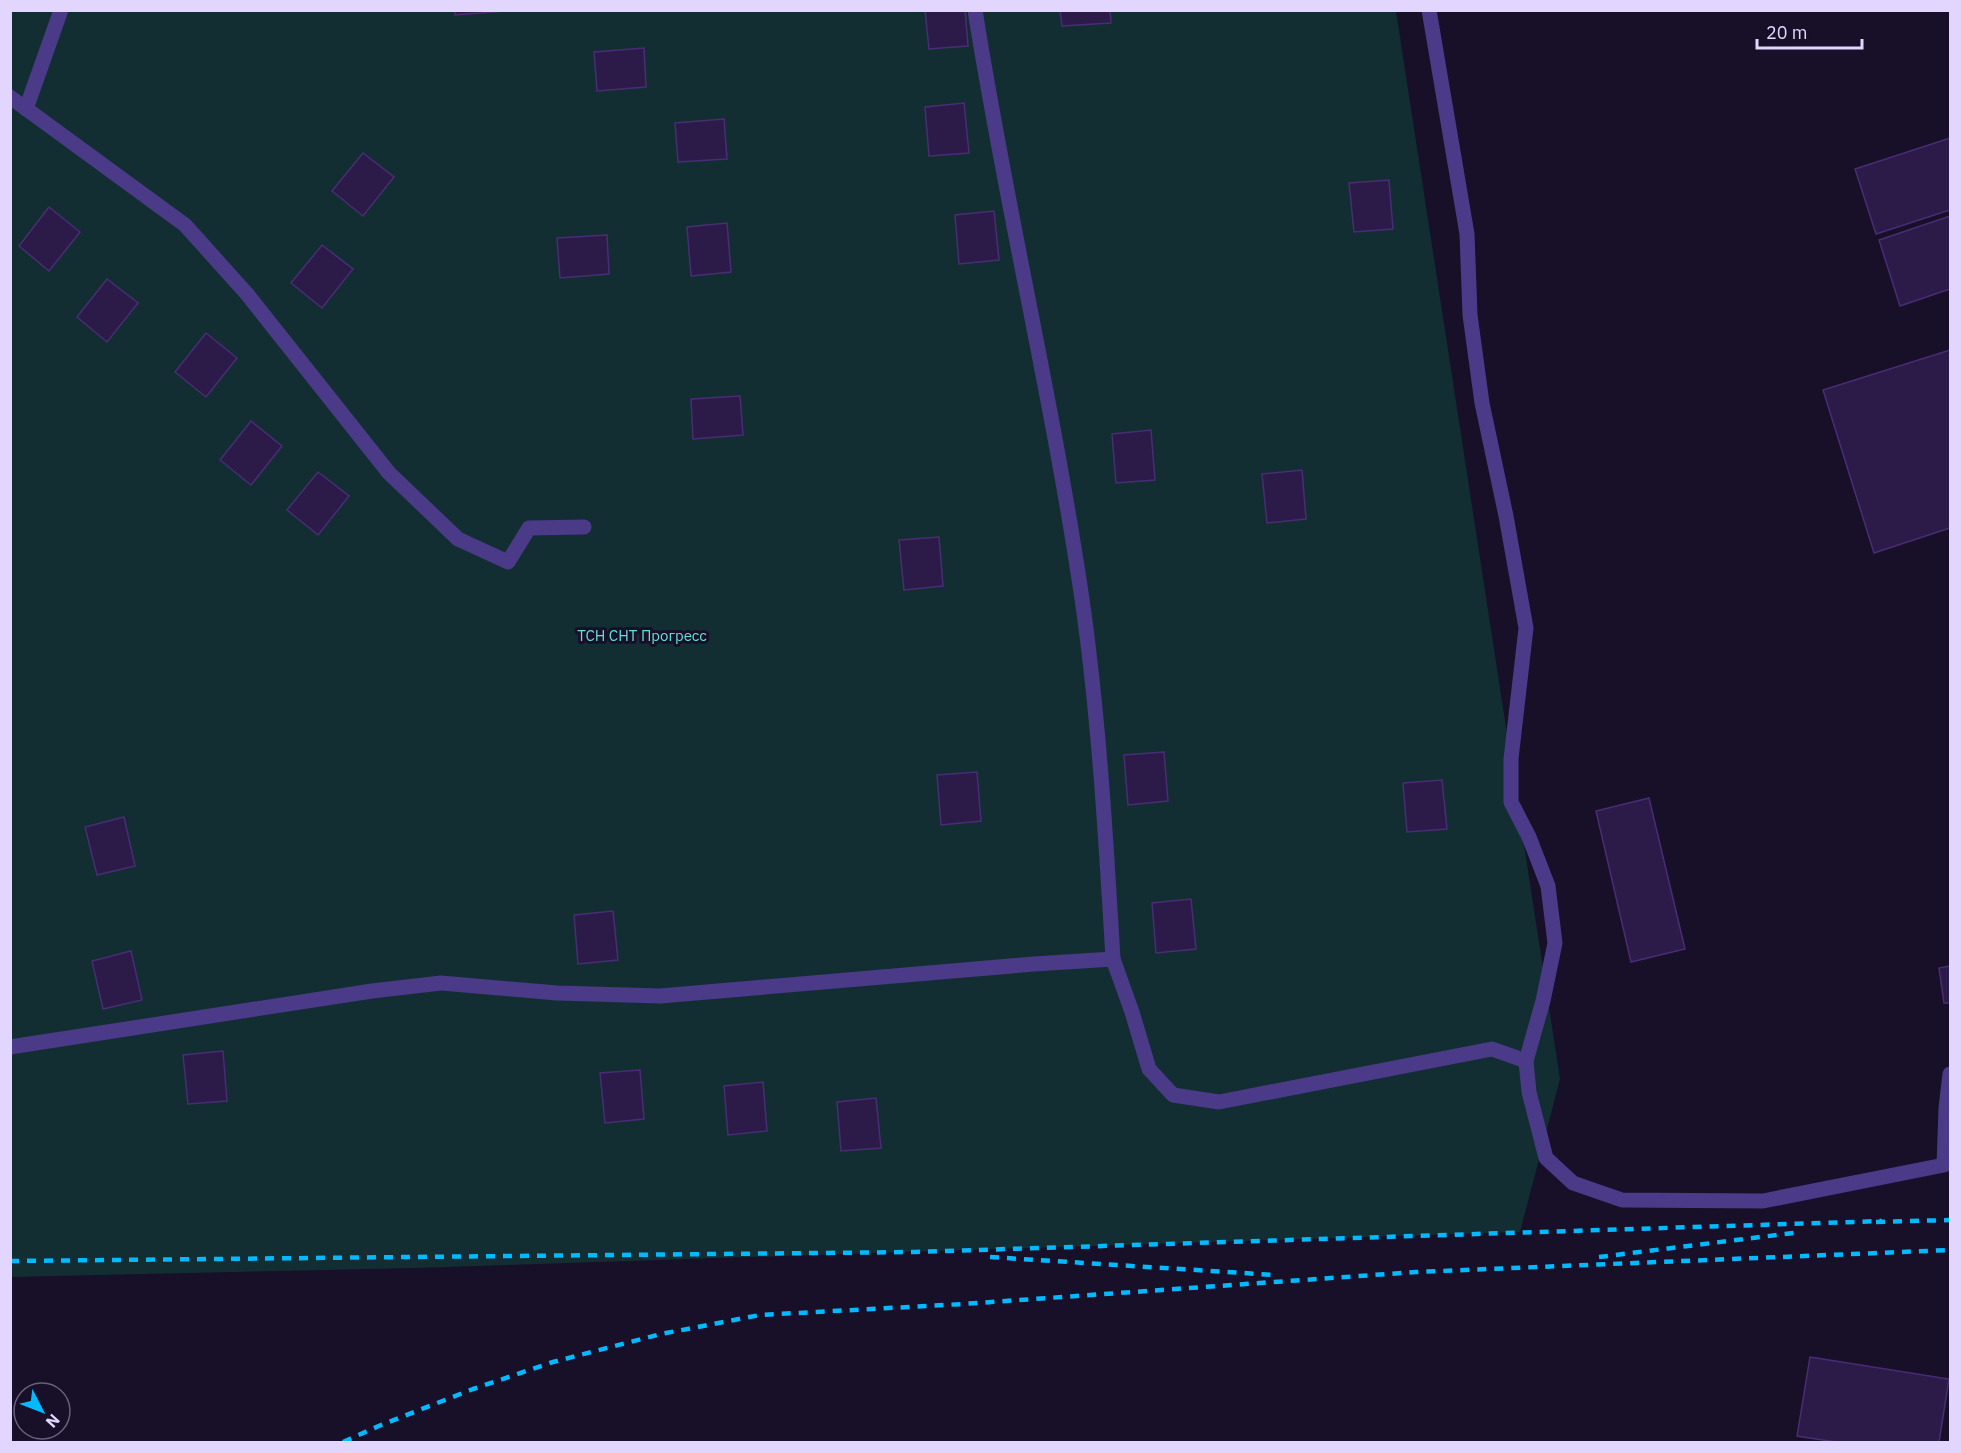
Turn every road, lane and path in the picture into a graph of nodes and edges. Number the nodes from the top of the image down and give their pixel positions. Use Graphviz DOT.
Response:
graph roads {
  1 [pos="61,10"];
  2 [pos="975,10"];
  3 [pos="1429,10"];
  4 [pos="10,97"];
  5 [pos="26,109"];
  6 [pos="584,527"];
  7 [pos="1113,959"];
  8 [pos="10,1047"];
  9 [pos="1526,1061"];
  10 [pos="1950,1074"];
  1 -- 5 [label="lane"];
  2 -- 7 [label="lane"];
  3 -- 9 [label="lane"];
  4 -- 5 [label="lane"];
  5 -- 6 [label="lane"];
  7 -- 8 [label="lane"];
  7 -- 9 [label="lane"];
  9 -- 10 [label="lane"];
}
